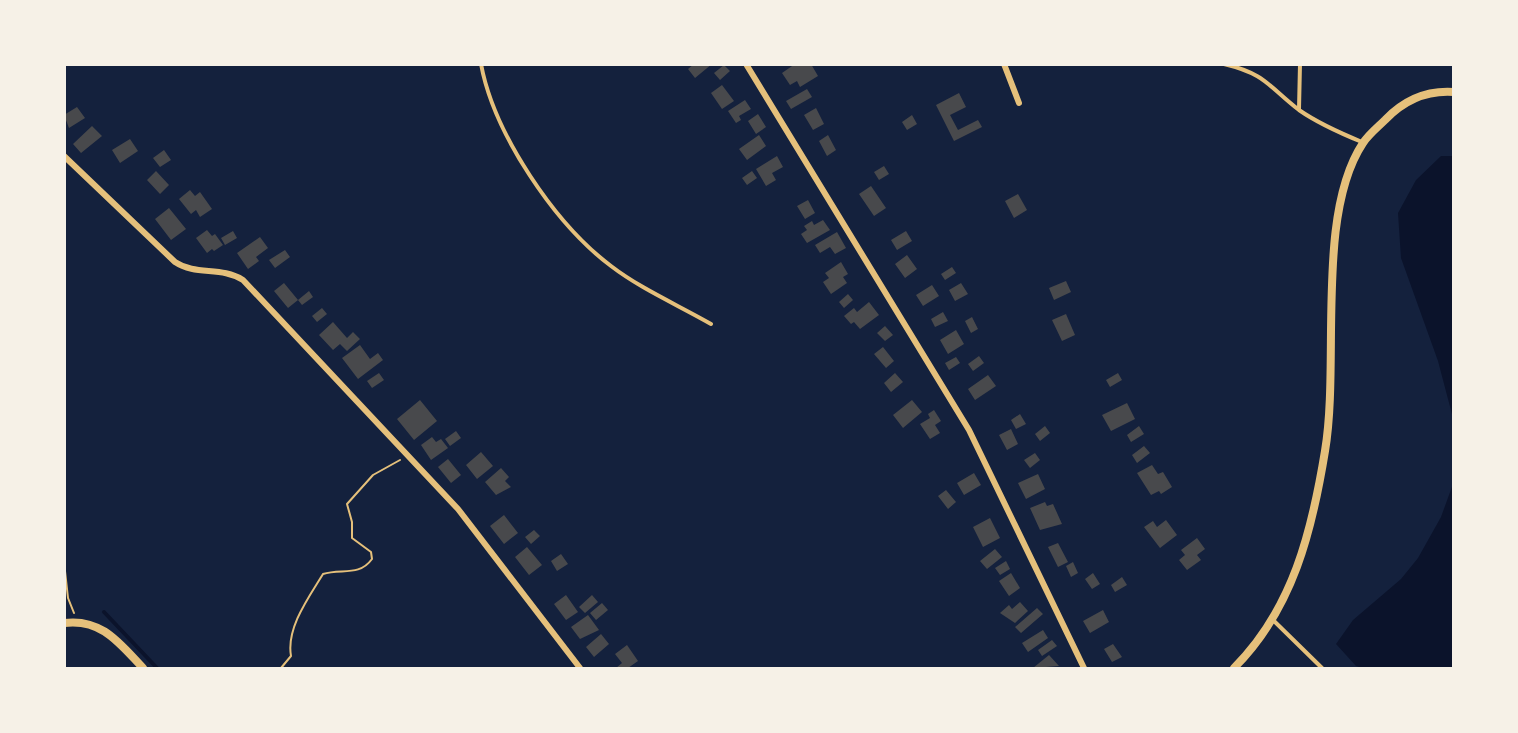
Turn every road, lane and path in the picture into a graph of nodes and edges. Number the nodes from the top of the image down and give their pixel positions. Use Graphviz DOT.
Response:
graph roads {
  1 [pos="482,64"];
  2 [pos="746,64"];
  3 [pos="1004,64"];
  4 [pos="1224,64"];
  5 [pos="1300,64"];
  6 [pos="1454,92"];
  7 [pos="1019,103"];
  8 [pos="1299,110"];
  9 [pos="1363,143"];
  10 [pos="64,156"];
  11 [pos="711,324"];
  12 [pos="409,456"];
  13 [pos="64,562"];
  14 [pos="1274,621"];
  15 [pos="78,622"];
  16 [pos="64,623"];
  17 [pos="143,669"];
  18 [pos="281,669"];
  19 [pos="580,669"];
  20 [pos="1084,669"];
  21 [pos="1234,669"];
  22 [pos="1322,669"];
  1 -- 11 [label="lane"];
  2 -- 20 [label="street"];
  3 -- 7 [label="street"];
  4 -- 8 [label="lane"];
  5 -- 8 [label="lane"];
  6 -- 9 [label="street"];
  8 -- 9 [label="lane"];
  9 -- 14 [label="street"];
  10 -- 12 [label="street"];
  12 -- 18 [label="path"];
  12 -- 19 [label="street"];
  13 -- 15 [label="path"];
  14 -- 21 [label="street"];
  14 -- 22 [label="lane"];
  15 -- 16 [label="street"];
  15 -- 17 [label="street"];
}
